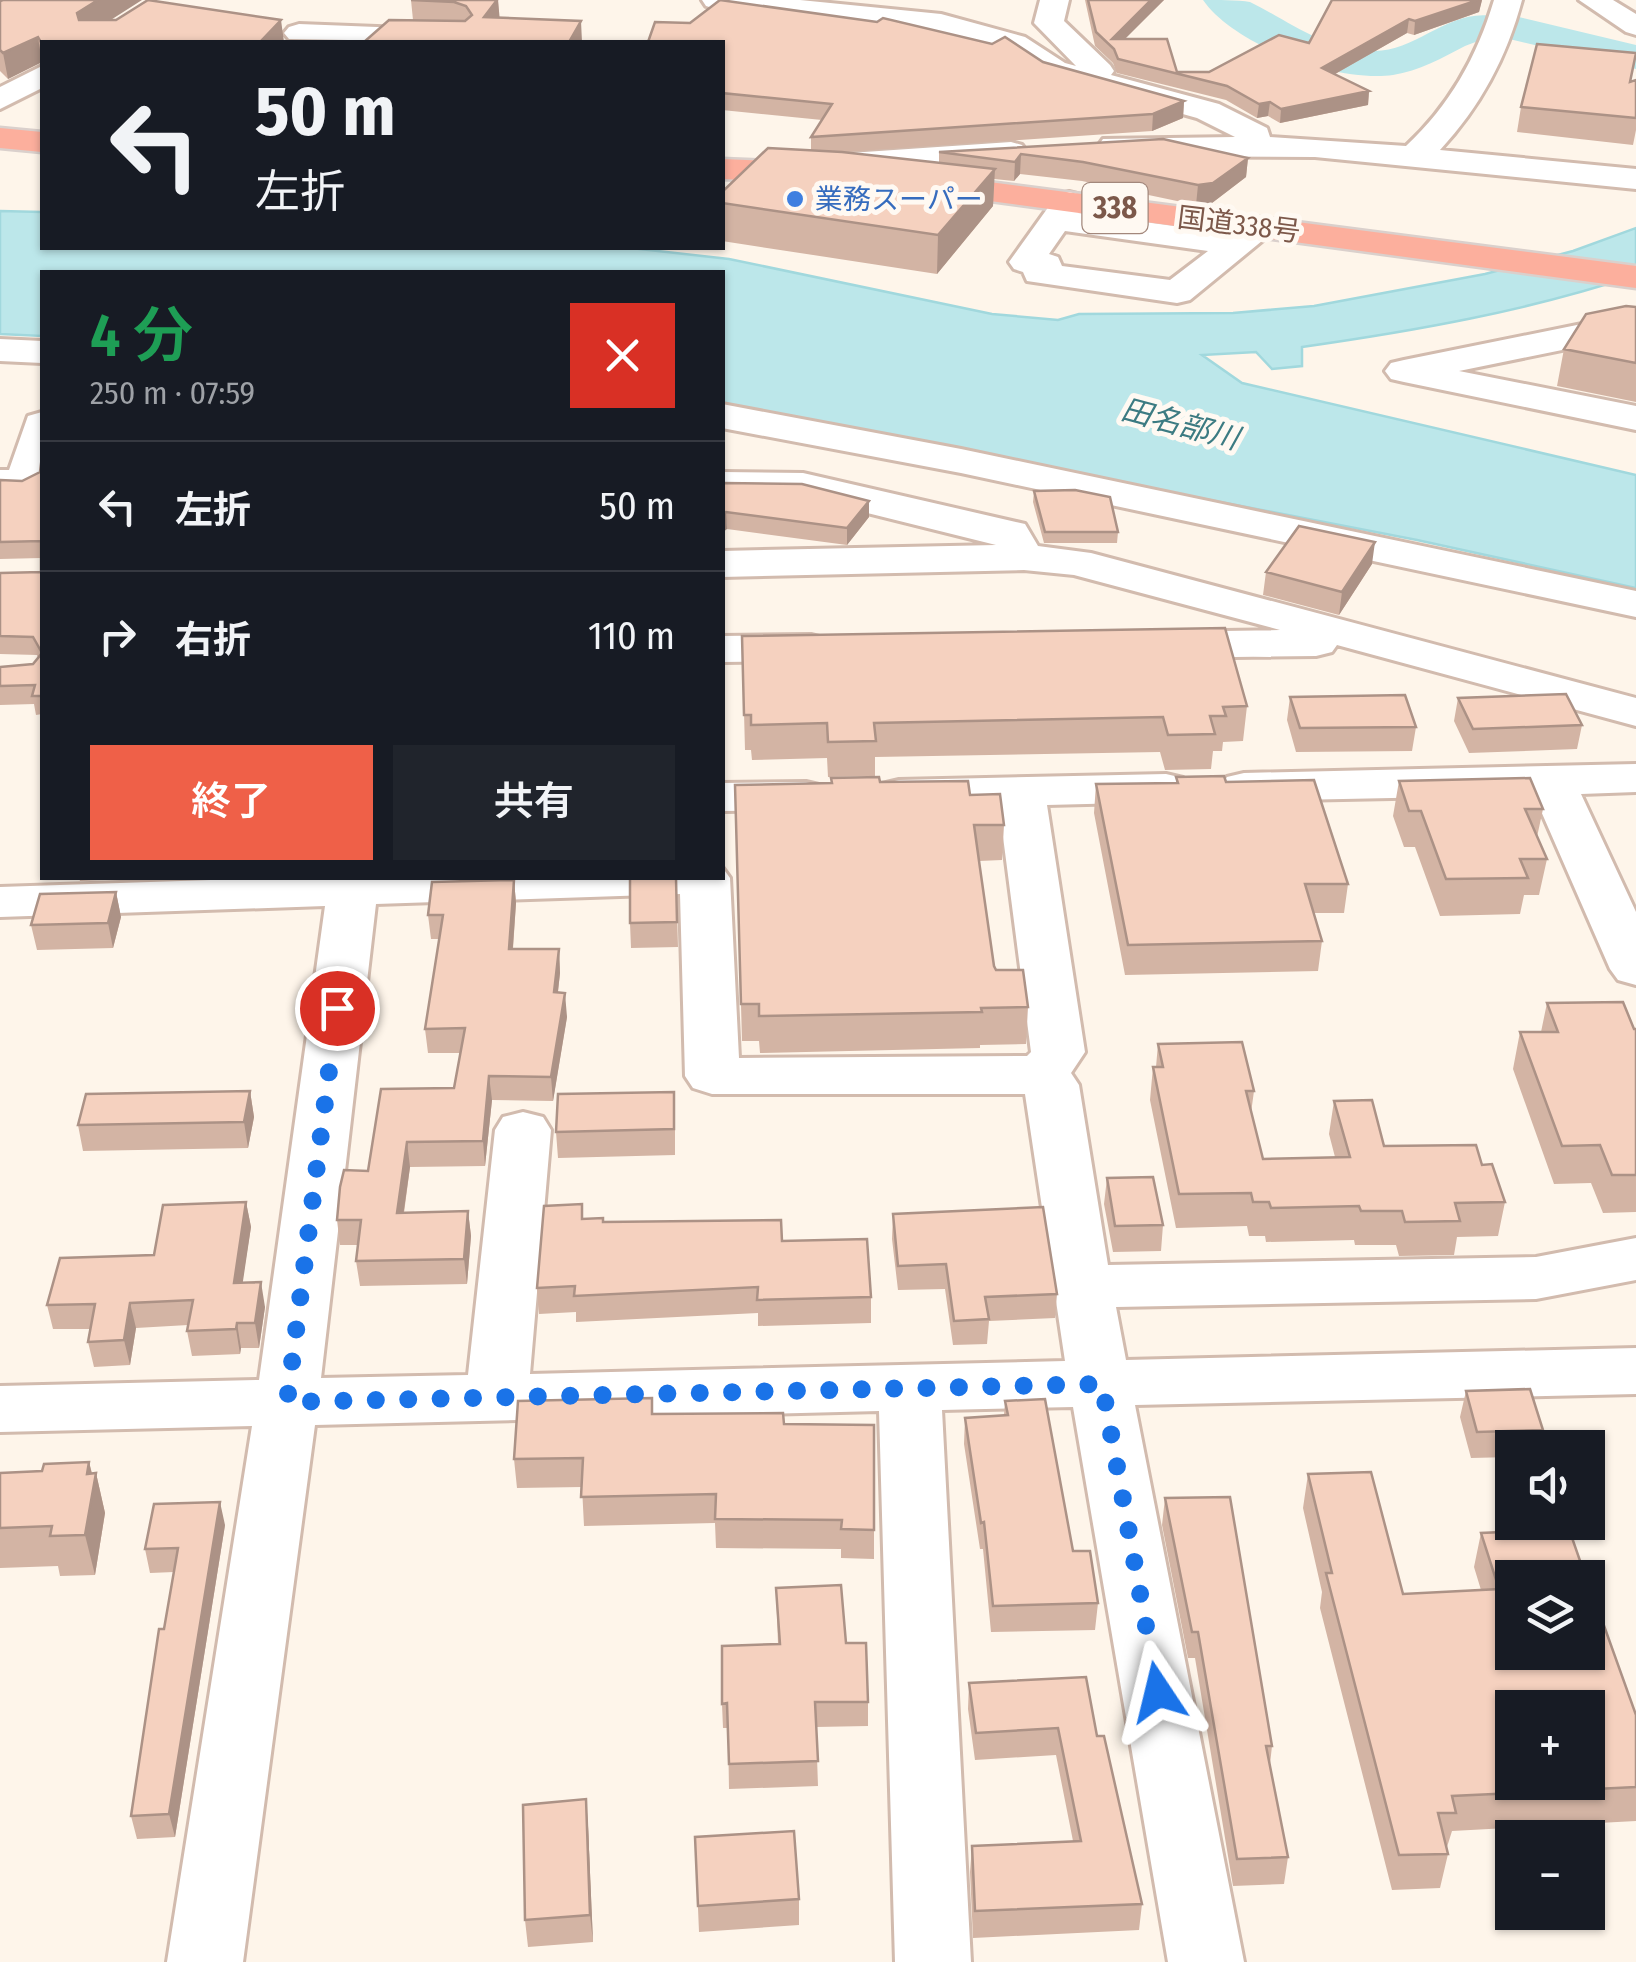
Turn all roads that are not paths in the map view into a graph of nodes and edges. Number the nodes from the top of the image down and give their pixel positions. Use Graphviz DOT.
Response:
graph roads {
  1 [pos="320,0"];
  2 [pos="716,0"];
  3 [pos="1055,0"];
  4 [pos="1508,0"];
  5 [pos="1593,0"];
  6 [pos="1633,17"];
  7 [pos="296,38"];
  8 [pos="453,40"];
  9 [pos="40,76"];
  10 [pos="1111,82"];
  11 [pos="0,100"];
  12 [pos="0,138"];
  13 [pos="40,142"];
  14 [pos="1276,145"];
  15 [pos="1090,147"];
  16 [pos="1036,150"];
  17 [pos="1416,156"];
  18 [pos="738,169"];
  19 [pos="1636,179"];
  20 [pos="1062,211"];
  21 [pos="1251,236"];
  22 [pos="1636,277"];
  23 [pos="1636,324"];
  24 [pos="0,350"];
  25 [pos="40,352"];
  26 [pos="725,417"];
  27 [pos="1636,418"];
  28 [pos="40,431"];
  29 [pos="0,482"];
  30 [pos="725,484"];
  31 [pos="1024,557"];
  32 [pos="725,564"];
  33 [pos="1636,604"];
  34 [pos="1375,642"];
  35 [pos="1118,645"];
  36 [pos="861,648"];
  37 [pos="725,650"];
  38 [pos="1624,709"];
  39 [pos="1636,752"];
  40 [pos="1636,778"];
  41 [pos="1551,780"];
  42 [pos="1021,791"];
  43 [pos="725,797"];
  44 [pos="588,880"];
  45 [pos="705,880"];
  46 [pos="353,884"];
  47 [pos="0,902"];
  48 [pos="1636,969"];
  49 [pos="1040,1079"];
  50 [pos="523,1130"];
  51 [pos="1636,1259"];
  52 [pos="1082,1287"];
  53 [pos="1636,1371"];
  54 [pos="1102,1384"];
  55 [pos="910,1389"];
  56 [pos="498,1397"];
  57 [pos="287,1402"];
  58 [pos="0,1410"];
  59 [pos="205,1962"];
  60 [pos="934,1962"];
  61 [pos="1206,1962"];
  1 -- 7 [label="street"];
  2 -- 10 [label="street"];
  3 -- 10 [label="street"];
  4 -- 17 [label="street"];
  5 -- 6 [label="street"];
  7 -- 8 [label="street"];
  9 -- 11 [label="street"];
  10 -- 14 [label="street"];
  12 -- 13 [label="highway"];
  14 -- 15 [label="street"];
  14 -- 17 [label="street"];
  16 -- 18 [label="street"];
  17 -- 19 [label="street"];
  18 -- 20 [label="highway, 国道338号 / 338"];
  20 -- 21 [label="highway, 国道338号 / 338"];
  20 -- 21 [label="street"];
  21 -- 22 [label="highway, 国道338号 / 338"];
  23 -- 27 [label="street"];
  24 -- 25 [label="street"];
  26 -- 33 [label="street"];
  28 -- 29 [label="street"];
  30 -- 31 [label="street"];
  31 -- 32 [label="street"];
  31 -- 34 [label="street"];
  34 -- 35 [label="street"];
  34 -- 38 [label="street"];
  36 -- 37 [label="street"];
  38 -- 39 [label="street"];
  40 -- 41 [label="street"];
  41 -- 42 [label="street"];
  41 -- 48 [label="street"];
  42 -- 43 [label="street"];
  42 -- 49 [label="street"];
  44 -- 46 [label="street"];
  45 -- 49 [label="street"];
  46 -- 47 [label="street"];
  46 -- 57 [label="street"];
  49 -- 52 [label="street"];
  50 -- 56 [label="street"];
  51 -- 52 [label="street"];
  52 -- 54 [label="street"];
  53 -- 54 [label="street"];
  54 -- 55 [label="street"];
  54 -- 61 [label="street"];
  55 -- 56 [label="street"];
  55 -- 60 [label="street"];
  56 -- 57 [label="street"];
  57 -- 58 [label="street"];
  57 -- 59 [label="street"];
}
